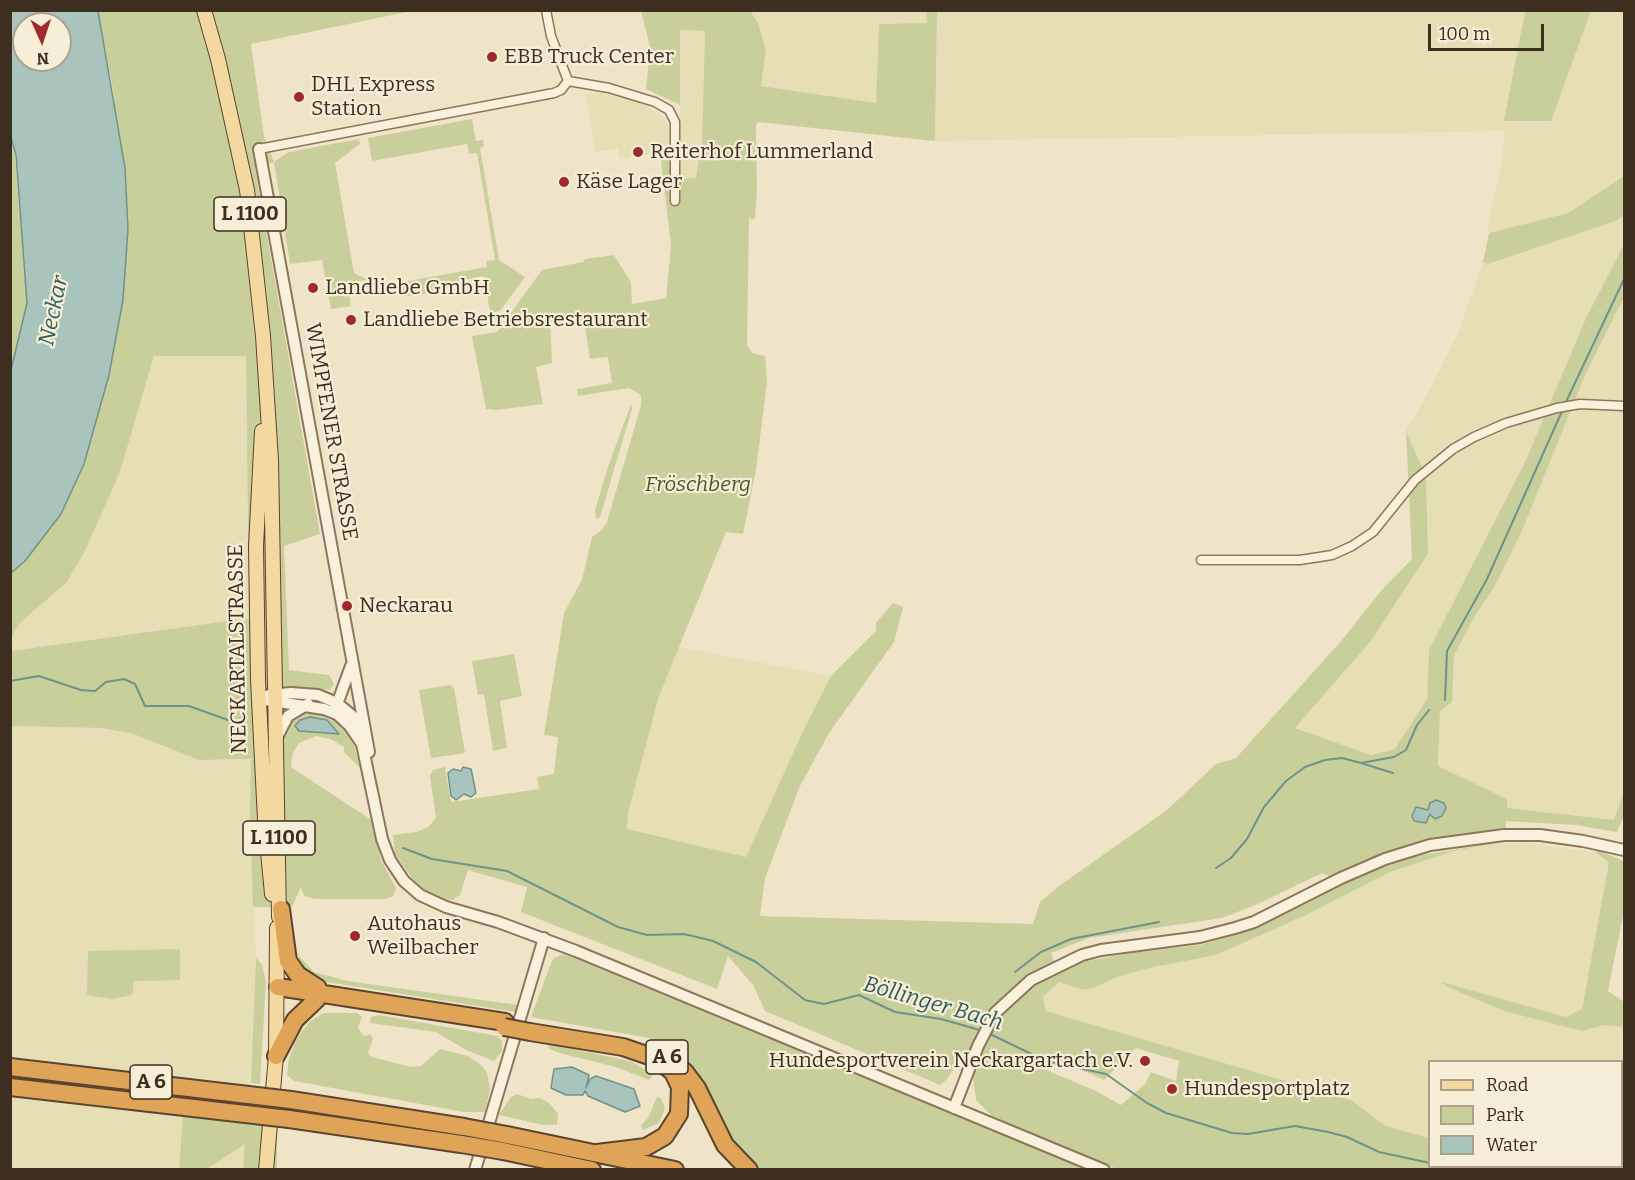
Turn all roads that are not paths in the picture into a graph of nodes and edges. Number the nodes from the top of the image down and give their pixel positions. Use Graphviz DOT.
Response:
graph roads {
  1 [pos="204,10"];
  2 [pos="546,10"];
  3 [pos="568,81"];
  4 [pos="259,149"];
  5 [pos="675,201"];
  6 [pos="264,372"];
  7 [pos="1624,406"];
  8 [pos="1201,560"];
  9 [pos="351,652"];
  10 [pos="275,698"];
  11 [pos="259,699"];
  12 [pos="309,704"];
  13 [pos="337,708"];
  14 [pos="366,735"];
  15 [pos="276,744"];
  16 [pos="382,838"];
  17 [pos="1624,848"];
  18 [pos="279,917"];
  19 [pos="544,938"];
  20 [pos="278,992"];
  21 [pos="322,996"];
  22 [pos="530,1029"];
  23 [pos="276,1056"];
  24 [pos="10,1066"];
  25 [pos="10,1087"];
  26 [pos="954,1108"];
  27 [pos="505,1143"];
  28 [pos="597,1153"];
  29 [pos="575,1167"];
  30 [pos="266,1170"];
  31 [pos="475,1170"];
  32 [pos="592,1170"];
  33 [pos="675,1170"];
  34 [pos="749,1170"];
  35 [pos="1104,1170"];
  1 -- 6 [label="main road, NECKARTALSTRASSE / L 1100"];
  2 -- 3 [label="street"];
  3 -- 4 [label="street"];
  3 -- 5 [label="street"];
  4 -- 9 [label="street, WIMPFENER STRASSE"];
  6 -- 10 [label="main road, NECKARTALSTRASSE / L 1100"];
  6 -- 11 [label="main road, NECKARTALSTRASSE / L 1100"];
  7 -- 8 [label="street"];
  9 -- 13 [label="street, WIMPFENER STRASSE"];
  9 -- 14 [label="street, WIMPFENER STRASSE"];
  10 -- 11 [label="street, WIMPFENER STRASSE"];
  10 -- 12 [label="street"];
  10 -- 13 [label="street, WIMPFENER STRASSE"];
  10 -- 15 [label="main road, NECKARTALSTRASSE / L 1100"];
  11 -- 18 [label="main road, NECKARTALSTRASSE / L 1100"];
  12 -- 13 [label="street"];
  12 -- 15 [label="street"];
  13 -- 14 [label="street, WIMPFENER STRASSE"];
  13 -- 16 [label="street, WIMPFENER STRASSE"];
  14 -- 16 [label="street, WIMPFENER STRASSE"];
  15 -- 18 [label="main road, NECKARTALSTRASSE / L 1100"];
  16 -- 19 [label="street, WIMPFENER STRASSE"];
  17 -- 26 [label="street"];
  18 -- 20 [label="main road, NECKARTALSTRASSE / L 1100"];
  18 -- 21 [label="highway"];
  19 -- 26 [label="street, WIMPFENER STRASSE"];
  19 -- 31 [label="street"];
  20 -- 21 [label="highway"];
  20 -- 23 [label="main road, NECKARTALSTRASSE / L 1100"];
  21 -- 22 [label="highway, bridge"];
  21 -- 23 [label="highway"];
  22 -- 28 [label="highway"];
  22 -- 34 [label="highway, A 6"];
  23 -- 30 [label="main road, NECKARTALSTRASSE / L 1100"];
  24 -- 27 [label="highway, A 6, bridge"];
  25 -- 27 [label="highway, A 6, bridge"];
  26 -- 35 [label="street, WIMPFENER STRASSE"];
  27 -- 28 [label="highway, A 6"];
  27 -- 29 [label="highway, A 6"];
  28 -- 33 [label="highway, A 6"];
  29 -- 32 [label="highway, A 6"];
}
